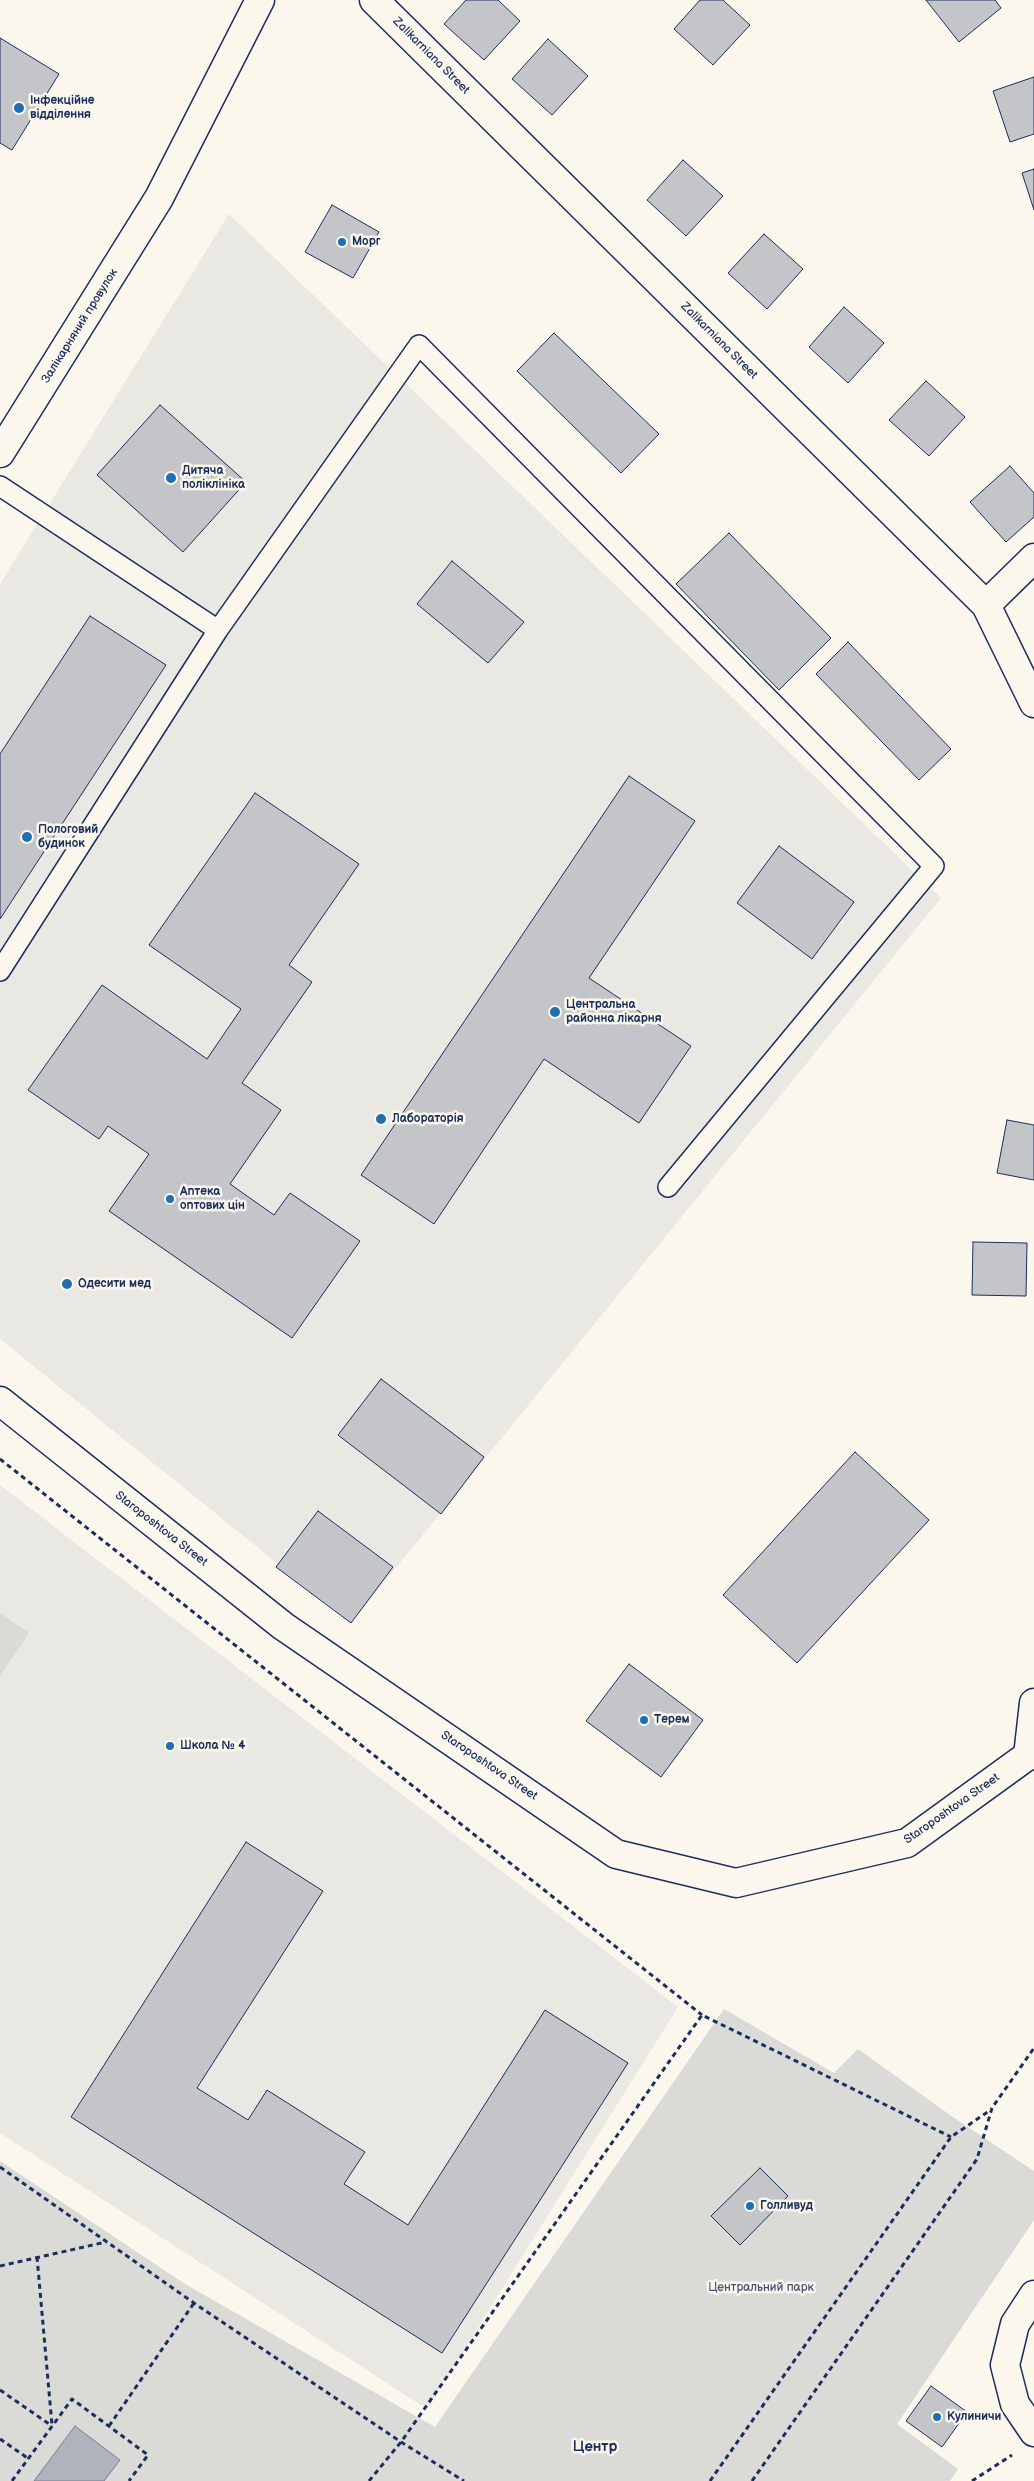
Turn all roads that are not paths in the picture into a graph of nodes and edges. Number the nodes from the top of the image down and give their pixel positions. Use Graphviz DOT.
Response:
graph roads {
  1 [pos="260,0"];
  2 [pos="374,0"];
  3 [pos="0,453"];
  4 [pos="0,486"];
  5 [pos="1034,558"];
  6 [pos="986,605"];
  7 [pos="218,630"];
  8 [pos="1034,703"];
  9 [pos="0,971"];
  10 [pos="668,1187"];
  11 [pos="0,1401"];
  12 [pos="1034,1704"];
  13 [pos="1031,1753"];
  14 [pos="1034,2295"];
  15 [pos="1026,2441"];
  1 -- 3 [label="main road, Залікарняний провулок"];
  2 -- 6 [label="main road, Zalikarniana Street"];
  4 -- 7 [label="lane"];
  5 -- 6 [label="main road"];
  6 -- 8 [label="main road, Zalikarniana Street"];
  7 -- 9 [label="lane"];
  7 -- 10 [label="lane"];
  11 -- 13 [label="main road, Staroposhtova Street"];
  12 -- 13 [label="main road"];
  14 -- 15 [label="main road"];
}
